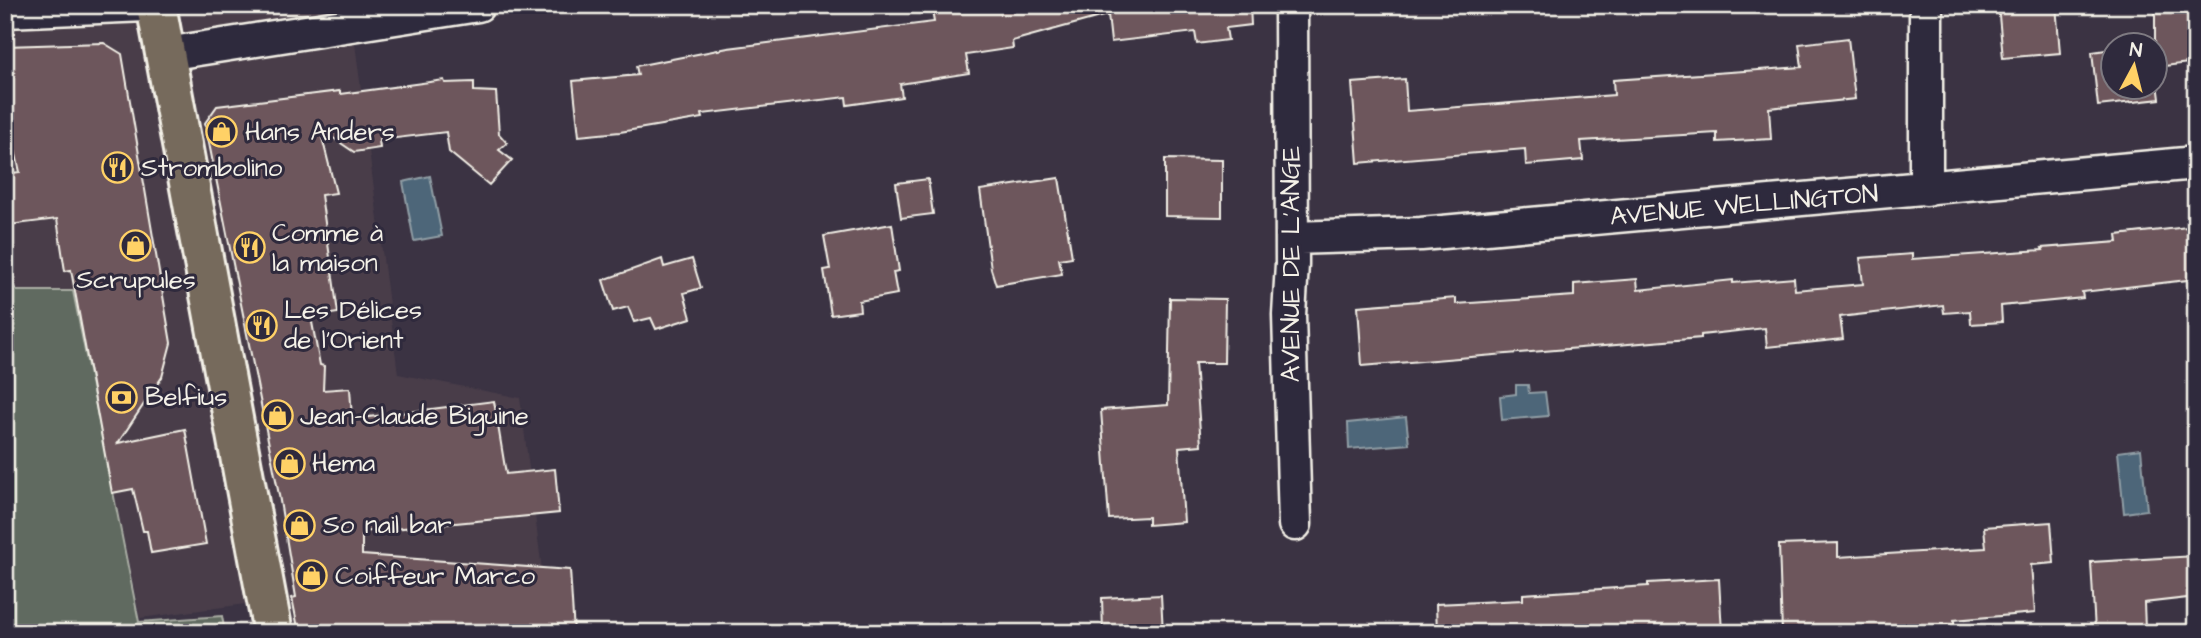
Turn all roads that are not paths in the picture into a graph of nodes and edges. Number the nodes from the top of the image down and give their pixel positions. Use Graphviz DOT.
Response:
graph roads {
  1 [pos="146,5"];
  2 [pos="156,5"];
  3 [pos="478,5"];
  4 [pos="1291,5"];
  5 [pos="1926,5"];
  6 [pos="5,11"];
  7 [pos="166,54"];
  8 [pos="2196,163"];
  9 [pos="1926,189"];
  10 [pos="1292,238"];
  11 [pos="1295,524"];
  12 [pos="273,633"];
  1 -- 6 [label="street"];
  2 -- 7 [label="main road"];
  3 -- 7 [label="street"];
  4 -- 10 [label="street, AVENUE DE L'ANGE"];
  5 -- 9 [label="street"];
  7 -- 12 [label="main road"];
  8 -- 9 [label="street, AVENUE WELLINGTON"];
  9 -- 10 [label="street, AVENUE WELLINGTON"];
  10 -- 11 [label="street, AVENUE DE L'ANGE"];
}
